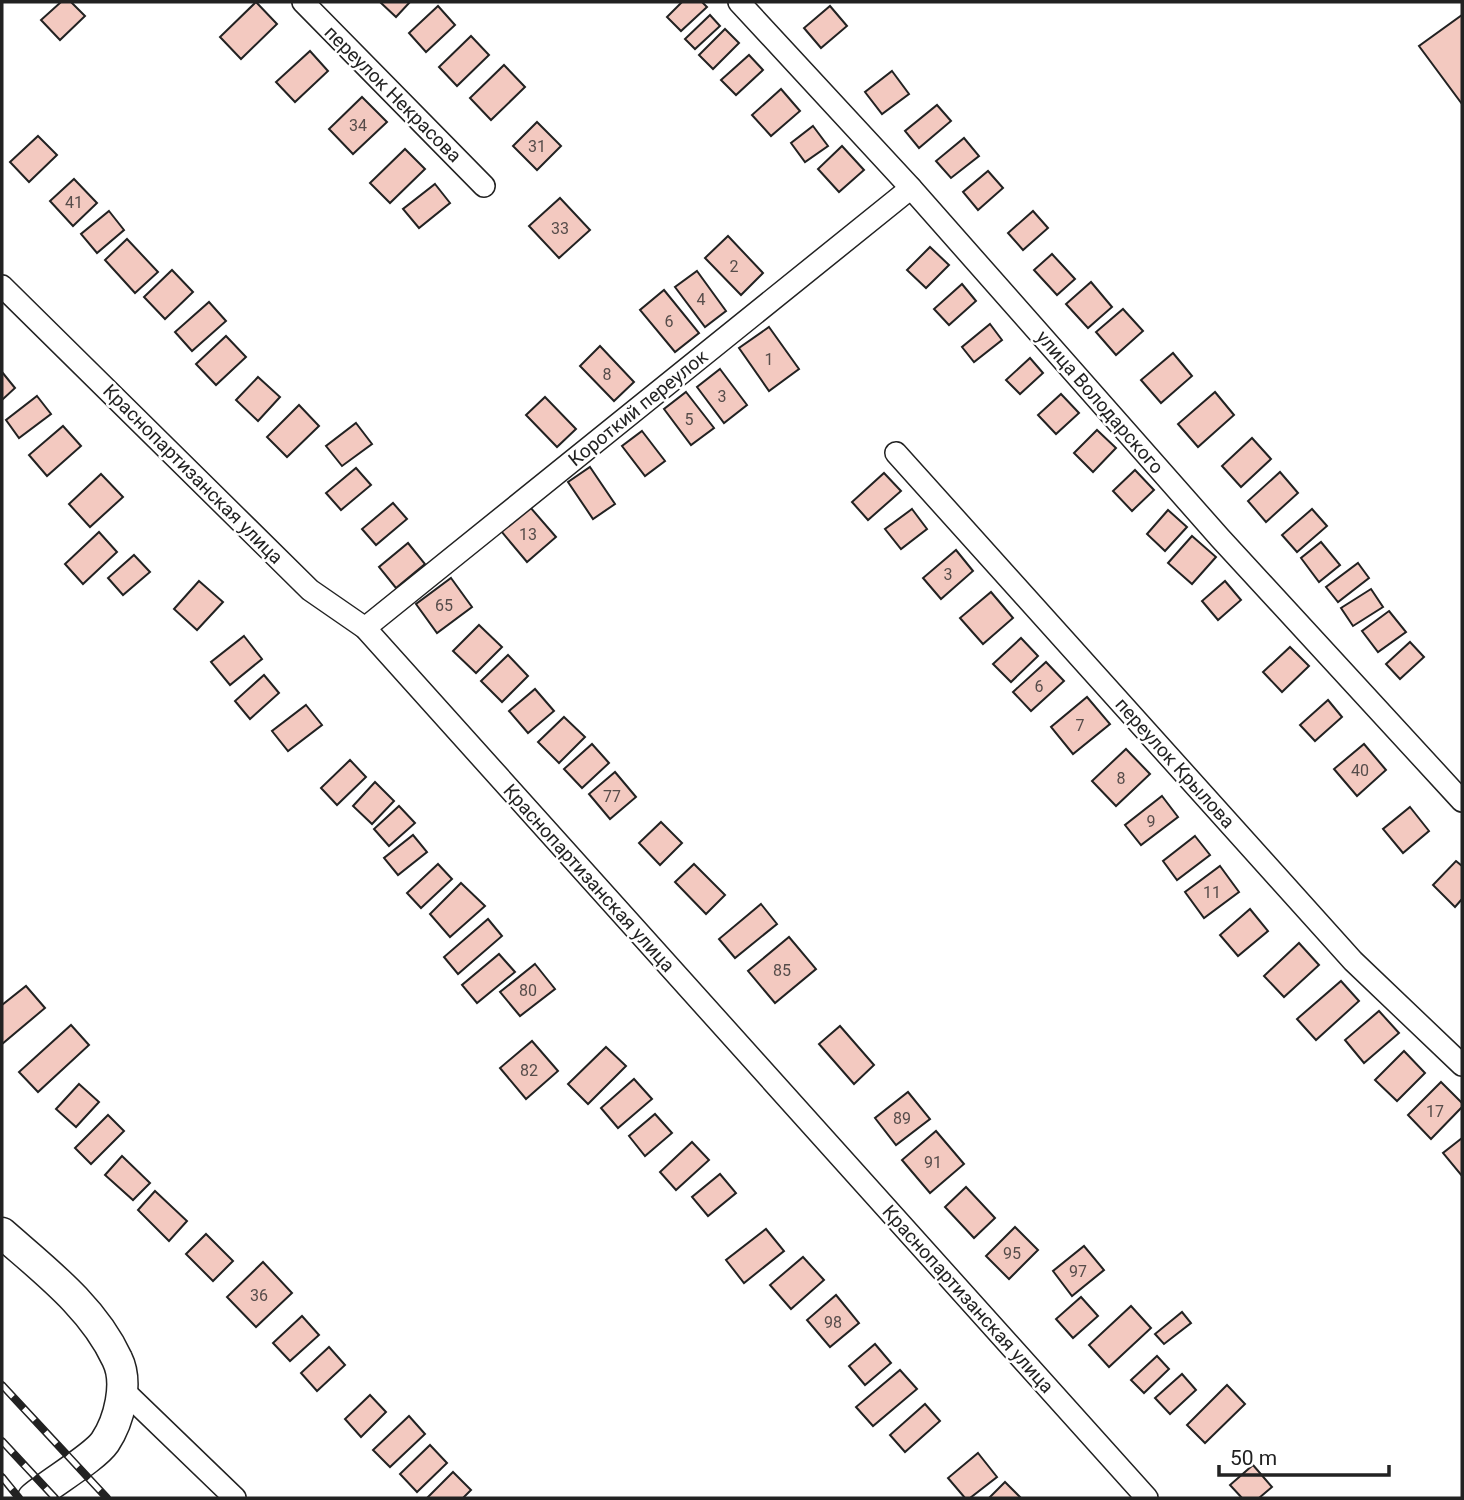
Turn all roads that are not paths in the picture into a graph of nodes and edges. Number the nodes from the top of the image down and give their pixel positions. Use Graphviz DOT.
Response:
graph roads {
  1 [pos="303,2"];
  2 [pos="739,2"];
  3 [pos="484,186"];
  4 [pos="911,188"];
  5 [pos="2,286"];
  6 [pos="896,453"];
  7 [pos="365,628"];
  8 [pos="1462,801"];
  9 [pos="1462,1065"];
  10 [pos="2,1233"];
  11 [pos="122,1389"];
  12 [pos="33,1498"];
  13 [pos="235,1498"];
  14 [pos="1147,1498"];
  1 -- 3 [label="street, переулок Некрасова"];
  2 -- 4 [label="street, улица Володарского"];
  4 -- 7 [label="street, Короткий переулок"];
  4 -- 8 [label="street, улица Володарского"];
  5 -- 7 [label="street, Краснопартизанская улица"];
  6 -- 9 [label="street, переулок Крылова"];
  7 -- 14 [label="street, Краснопартизанская улица"];
  10 -- 11 [label="main road"];
  11 -- 12 [label="main road"];
  11 -- 13 [label="street"];
}
